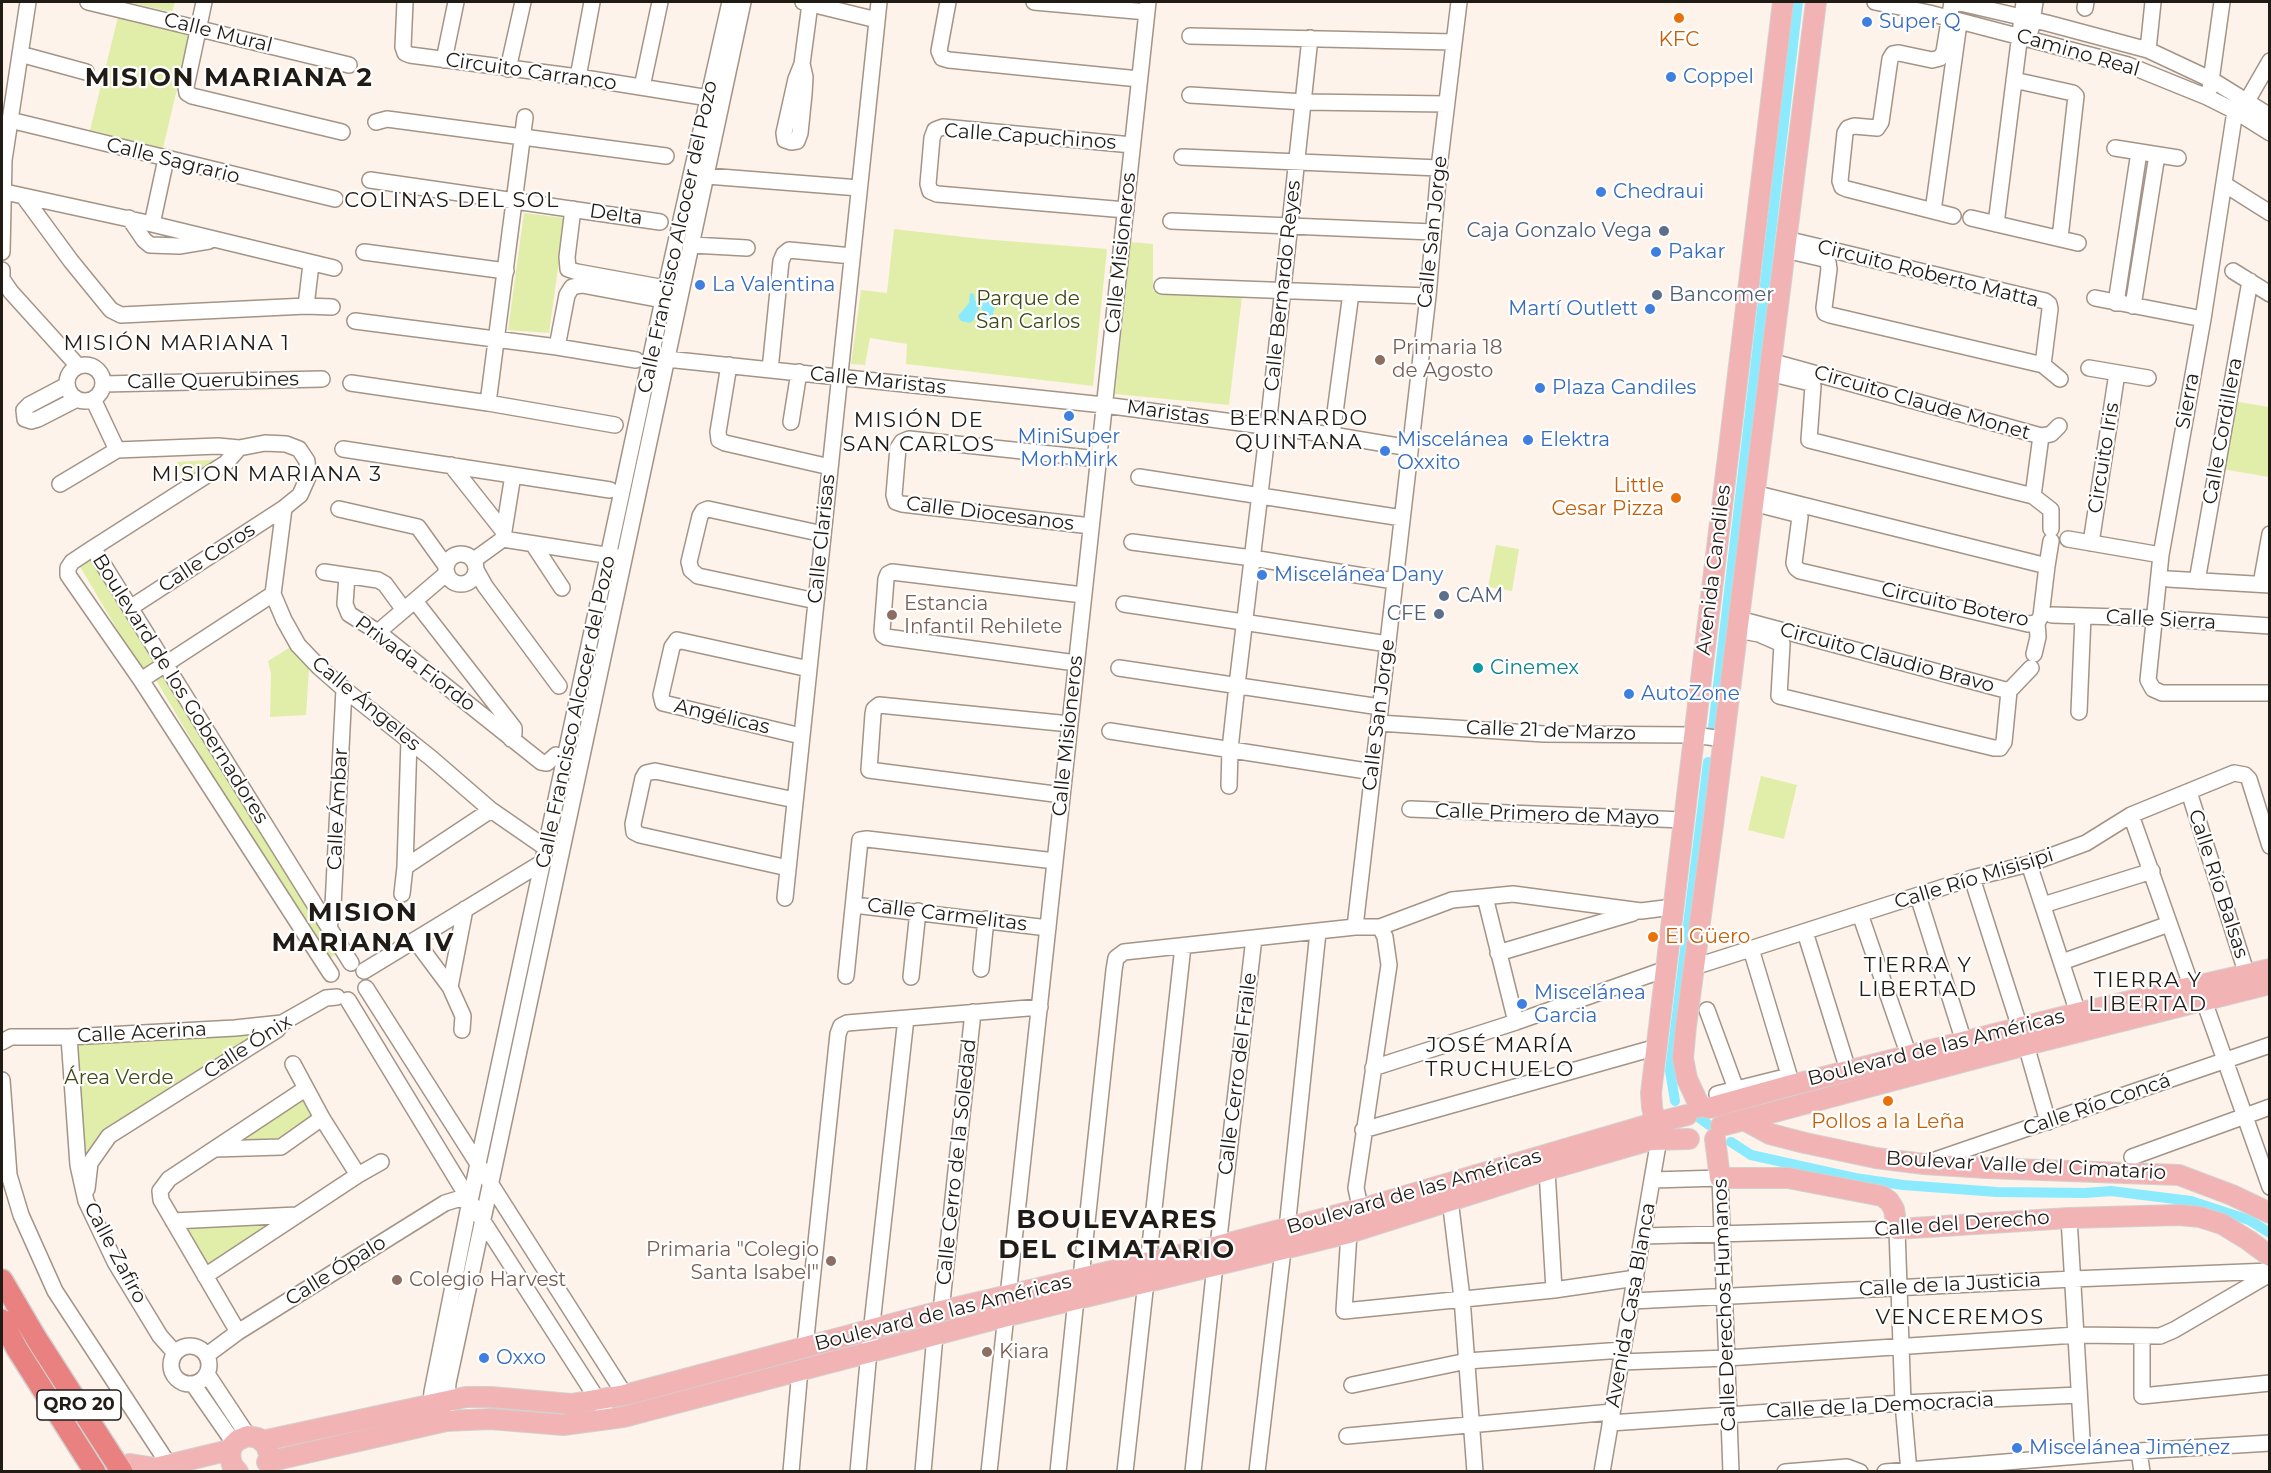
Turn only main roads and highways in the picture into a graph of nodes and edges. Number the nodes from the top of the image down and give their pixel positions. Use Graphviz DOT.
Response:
graph roads {
  1 [pos="1783,2"];
  2 [pos="1816,2"];
  3 [pos="1709,737"];
  4 [pos="2270,969"];
  5 [pos="2270,984"];
  6 [pos="2198,994"];
  7 [pos="2023,1037"];
  8 [pos="1703,1106"];
  9 [pos="1744,1120"];
  10 [pos="1657,1131"];
  11 [pos="1718,1133"];
  12 [pos="1689,1139"];
  13 [pos="1450,1192"];
  14 [pos="2270,1213"];
  15 [pos="1897,1229"];
  16 [pos="1217,1255"];
  17 [pos="2270,1256"];
  18 [pos="2,1280"];
  19 [pos="2,1320"];
  20 [pos="17,1349"];
  21 [pos="239,1455"];
  22 [pos="264,1467"];
  23 [pos="128,1469"];
  24 [pos="81,1472"];
  25 [pos="95,1472"];
  1 -- 3 [label="main road, Avenida Candiles"];
  2 -- 3 [label="main road, Avenida Candiles"];
  3 -- 8 [label="main road, Avenida Candiles"];
  3 -- 10 [label="main road, Avenida Candiles"];
  4 -- 6 [label="main road, Boulevard de las Américas"];
  5 -- 6 [label="main road, Boulevard de las Américas"];
  6 -- 7 [label="main road, Boulevard de las Américas"];
  6 -- 7 [label="main road, Boulevard de las Américas"];
  7 -- 8 [label="main road, Boulevard de las Américas"];
  7 -- 9 [label="main road, Boulevard de las Américas"];
  8 -- 10 [label="main road, Boulevard de las Américas"];
  8 -- 11 [label="main road"];
  8 -- 12 [label="main road"];
  9 -- 11 [label="main road, Boulevard de las Américas"];
  9 -- 14 [label="main road, Boulevar Valle del Cimatario"];
  10 -- 12 [label="main road, Boulevard de las Américas"];
  10 -- 13 [label="main road, Boulevard de las Américas"];
  10 -- 13 [label="main road, Boulevard de las Américas"];
  11 -- 12 [label="main road"];
  11 -- 15 [label="main road, Calle Derechos Humanos"];
  13 -- 16 [label="main road, Boulevard de las Américas"];
  13 -- 16 [label="main road, Boulevard de las Américas"];
  15 -- 17 [label="main road, Calle del Derecho"];
  16 -- 21 [label="main road, Boulevard de las Américas"];
  16 -- 22 [label="main road, Boulevard de las Américas"];
  18 -- 23 [label="highway"];
  19 -- 20 [label="highway, QRO 20"];
  20 -- 24 [label="highway"];
  20 -- 25 [label="highway, QRO 20"];
  21 -- 22 [label="main road"];
  21 -- 23 [label="main road, Boulevard de las Américas"];
}
